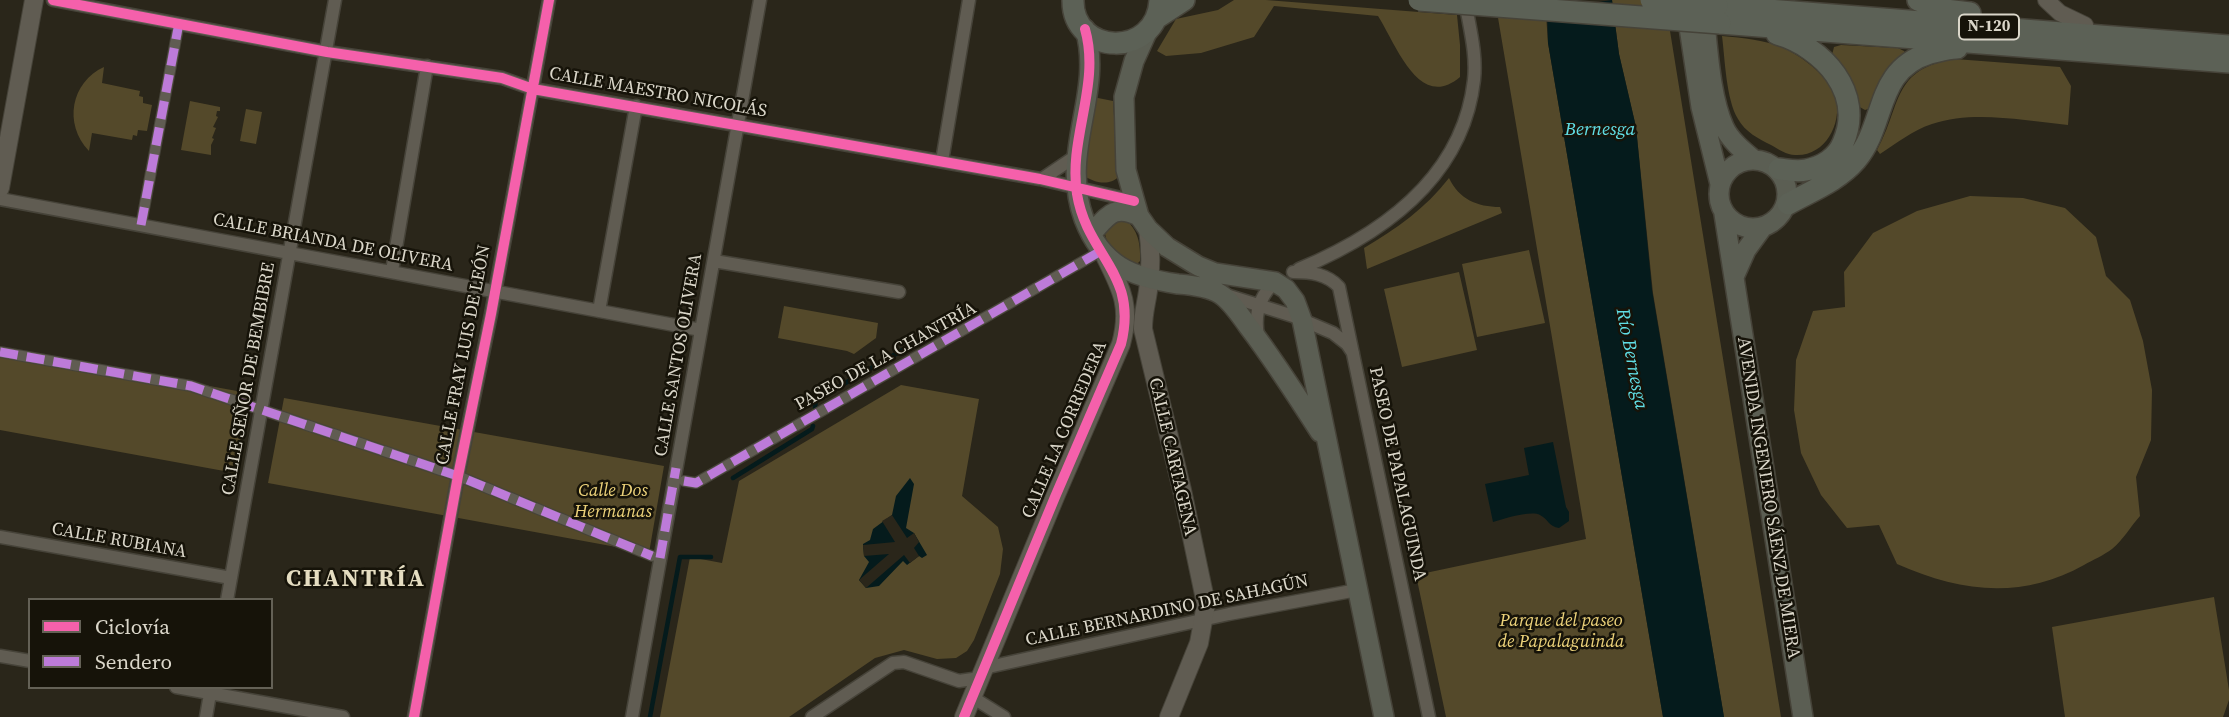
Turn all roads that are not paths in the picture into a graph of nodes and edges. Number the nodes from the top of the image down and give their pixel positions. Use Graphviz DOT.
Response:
graph roads {
  1 [pos="34,0"];
  2 [pos="53,0"];
  3 [pos="335,0"];
  4 [pos="549,0"];
  5 [pos="760,0"];
  6 [pos="969,0"];
  7 [pos="1184,0"];
  8 [pos="1419,0"];
  9 [pos="1465,0"];
  10 [pos="1651,0"];
  11 [pos="1685,0"];
  12 [pos="1788,0"];
  13 [pos="1918,0"];
  14 [pos="2046,0"];
  15 [pos="1072,1"];
  16 [pos="1713,10"];
  17 [pos="1155,16"];
  18 [pos="1749,18"];
  19 [pos="180,23"];
  20 [pos="2085,25"];
  21 [pos="1085,29"];
  22 [pos="2229,43"];
  23 [pos="2085,50"];
  24 [pos="327,51"];
  25 [pos="2229,62"];
  26 [pos="427,66"];
  27 [pos="533,89"];
  28 [pos="636,106"];
  29 [pos="738,125"];
  30 [pos="1076,156"];
  31 [pos="1754,159"];
  32 [pos="942,161"];
  33 [pos="1779,169"];
  34 [pos="1047,180"];
  35 [pos="1720,184"];
  36 [pos="1076,186"];
  37 [pos="0,188"];
  38 [pos="0,199"];
  39 [pos="1788,204"];
  40 [pos="1724,214"];
  41 [pos="1141,215"];
  42 [pos="141,225"];
  43 [pos="1762,228"];
  44 [pos="1099,248"];
  45 [pos="291,252"];
  46 [pos="714,261"];
  47 [pos="392,271"];
  48 [pos="1293,272"];
  49 [pos="1734,278"];
  50 [pos="1275,282"];
  51 [pos="1149,286"];
  52 [pos="496,291"];
  53 [pos="898,292"];
  54 [pos="1219,293"];
  55 [pos="1258,306"];
  56 [pos="599,311"];
  57 [pos="1302,320"];
  58 [pos="701,330"];
  59 [pos="1258,339"];
  60 [pos="1121,344"];
  61 [pos="1146,348"];
  62 [pos="0,352"];
  63 [pos="1355,357"];
  64 [pos="262,410"];
  65 [pos="1326,442"];
  66 [pos="458,476"];
  67 [pos="684,481"];
  68 [pos="0,537"];
  69 [pos="652,556"];
  70 [pos="231,578"];
  71 [pos="1357,590"];
  72 [pos="227,598"];
  73 [pos="1203,620"];
  74 [pos="0,656"];
  75 [pos="28,661"];
  76 [pos="982,673"];
  77 [pos="211,690"];
  78 [pos="972,697"];
  79 [pos="206,717"];
  80 [pos="342,717"];
  81 [pos="414,717"];
  82 [pos="632,717"];
  83 [pos="812,717"];
  84 [pos="964,717"];
  85 [pos="1004,717"];
  86 [pos="1169,717"];
  87 [pos="1384,717"];
  88 [pos="1429,717"];
  89 [pos="1803,717"];
  1 -- 37 [label="main road"];
  2 -- 19 [label="street, CALLE MAESTRO NICOLÁS"];
  3 -- 24 [label="street, CALLE SEÑOR DE BEMBIBRE"];
  4 -- 27 [label="street, CALLE FRAY LUIS DE LEÓN"];
  5 -- 29 [label="street, CALLE SANTOS OLIVERA"];
  6 -- 32 [label="street"];
  7 -- 17 [label="highway"];
  8 -- 16 [label="highway, N-120, bridge"];
  9 -- 48 [label="street"];
  10 -- 16 [label="highway, N-120, bridge"];
  11 -- 35 [label="main road"];
  12 -- 18 [label="highway"];
  13 -- 20 [label="highway"];
  14 -- 20 [label="street"];
  15 -- 21 [label="highway"];
  16 -- 18 [label="highway, N-120"];
  16 -- 31 [label="main road"];
  17 -- 21 [label="highway"];
  17 -- 41 [label="main road"];
  18 -- 22 [label="highway, N-120"];
  18 -- 23 [label="highway, N-120"];
  18 -- 33 [label="highway"];
  19 -- 24 [label="street, CALLE MAESTRO NICOLÁS"];
  19 -- 42 [label="street"];
  20 -- 22 [label="highway"];
  21 -- 30 [label="main road, CALLE LA CORREDERA"];
  23 -- 25 [label="highway, N-120"];
  23 -- 39 [label="highway"];
  24 -- 26 [label="street, CALLE MAESTRO NICOLÁS"];
  24 -- 45 [label="street, CALLE SEÑOR DE BEMBIBRE"];
  26 -- 27 [label="street, CALLE MAESTRO NICOLÁS"];
  26 -- 47 [label="street"];
  27 -- 28 [label="street, CALLE MAESTRO NICOLÁS"];
  27 -- 52 [label="street, CALLE FRAY LUIS DE LEÓN"];
  28 -- 29 [label="street, CALLE MAESTRO NICOLÁS"];
  28 -- 56 [label="street"];
  29 -- 32 [label="street, CALLE MAESTRO NICOLÁS"];
  29 -- 46 [label="street, CALLE SANTOS OLIVERA"];
  30 -- 34 [label="street"];
  30 -- 36 [label="main road, CALLE LA CORREDERA"];
  31 -- 33 [label="main road"];
  31 -- 35 [label="main road"];
  32 -- 34 [label="street, CALLE MAESTRO NICOLÁS"];
  33 -- 39 [label="main road"];
  34 -- 36 [label="street, CALLE MAESTRO NICOLÁS"];
  35 -- 40 [label="main road"];
  36 -- 41 [label="street, CALLE MAESTRO NICOLÁS"];
  36 -- 44 [label="main road, CALLE LA CORREDERA"];
  38 -- 42 [label="street, CALLE BRIANDA DE OLIVERA"];
  39 -- 43 [label="main road"];
  40 -- 43 [label="main road"];
  40 -- 49 [label="main road, AVENIDA INGENIERO SÁENZ DE MIERA"];
  41 -- 44 [label="main road"];
  41 -- 50 [label="main road"];
  41 -- 51 [label="main road, CALLE CARTAGENA"];
  42 -- 45 [label="street, CALLE BRIANDA DE OLIVERA"];
  43 -- 49 [label="main road"];
  44 -- 51 [label="main road"];
  44 -- 60 [label="main road, CALLE LA CORREDERA"];
  44 -- 67 [label="street, PASEO DE LA CHANTRÍA"];
  45 -- 47 [label="street, CALLE BRIANDA DE OLIVERA"];
  45 -- 64 [label="street, CALLE SEÑOR DE BEMBIBRE"];
  46 -- 53 [label="street"];
  46 -- 58 [label="street, CALLE SANTOS OLIVERA"];
  47 -- 52 [label="street, CALLE BRIANDA DE OLIVERA"];
  48 -- 50 [label="street"];
  48 -- 63 [label="street, PASEO DE PAPALAGUINDA"];
  49 -- 89 [label="main road, AVENIDA INGENIERO SÁENZ DE MIERA"];
  50 -- 55 [label="street"];
  50 -- 57 [label="main road"];
  51 -- 54 [label="main road"];
  51 -- 61 [label="main road, CALLE CARTAGENA"];
  52 -- 56 [label="street, CALLE BRIANDA DE OLIVERA"];
  52 -- 66 [label="street, CALLE FRAY LUIS DE LEÓN"];
  54 -- 55 [label="street"];
  54 -- 59 [label="main road"];
  55 -- 57 [label="street"];
  55 -- 59 [label="street"];
  56 -- 58 [label="street, CALLE BRIANDA DE OLIVERA"];
  57 -- 63 [label="street"];
  57 -- 65 [label="main road"];
  58 -- 82 [label="street, CALLE SANTOS OLIVERA"];
  59 -- 65 [label="main road"];
  60 -- 61 [label="street"];
  60 -- 76 [label="main road, CALLE LA CORREDERA"];
  61 -- 73 [label="main road, CALLE CARTAGENA"];
  62 -- 64 [label="street"];
  63 -- 88 [label="street, PASEO DE PAPALAGUINDA"];
  64 -- 66 [label="street"];
  64 -- 70 [label="street, CALLE SEÑOR DE BEMBIBRE"];
  65 -- 71 [label="main road"];
  66 -- 69 [label="street"];
  66 -- 81 [label="street, CALLE FRAY LUIS DE LEÓN"];
  68 -- 70 [label="street, CALLE RUBIANA"];
  70 -- 72 [label="street, CALLE SEÑOR DE BEMBIBRE"];
  71 -- 73 [label="street, CALLE BERNARDINO DE SAHAGÚN"];
  71 -- 87 [label="main road"];
  73 -- 76 [label="street, CALLE BERNARDINO DE SAHAGÚN"];
  73 -- 86 [label="main road, CALLE CARTAGENA"];
  74 -- 75 [label="street"];
  76 -- 78 [label="main road, CALLE LA CORREDERA"];
  76 -- 83 [label="street, CALLE BERNARDINO DE SAHAGÚN"];
  77 -- 79 [label="street"];
  77 -- 80 [label="street"];
  78 -- 84 [label="main road, CALLE LA CORREDERA"];
  78 -- 85 [label="street"];
}
